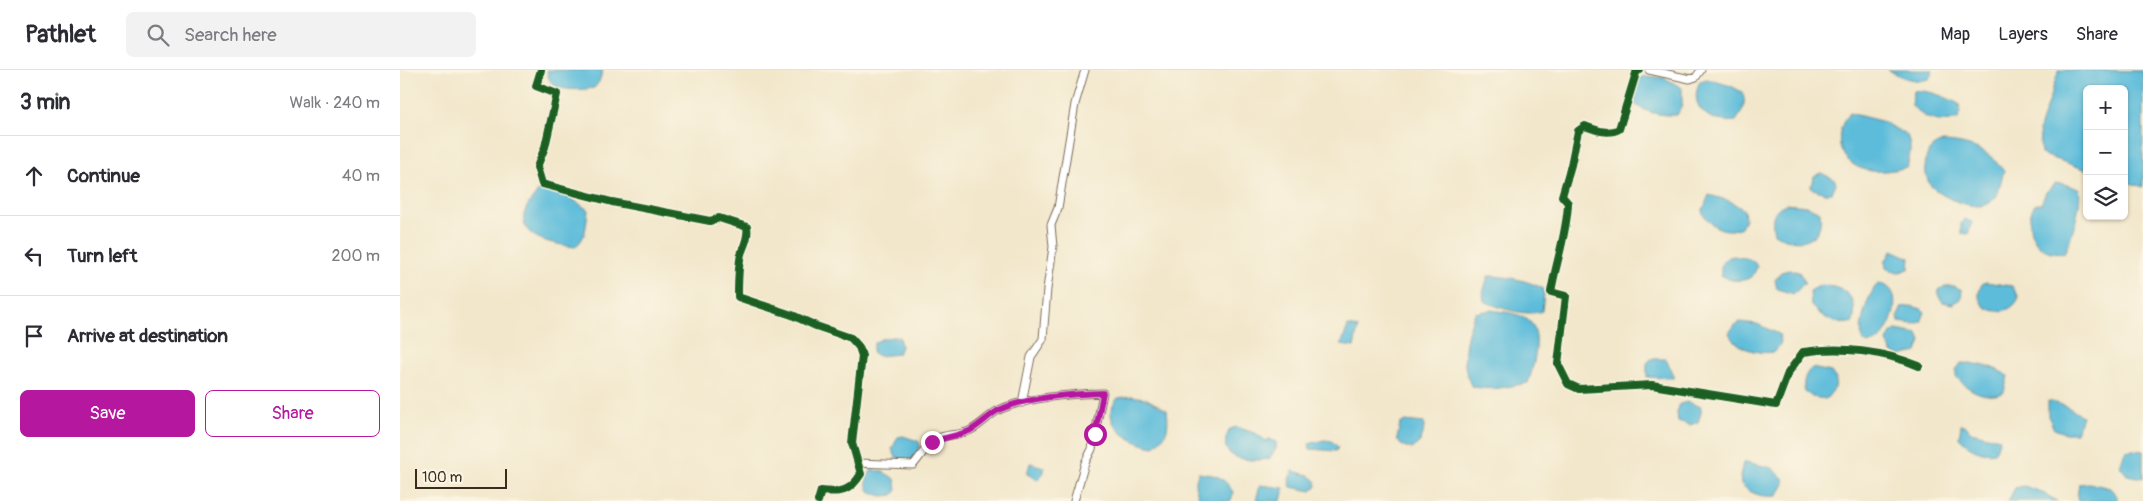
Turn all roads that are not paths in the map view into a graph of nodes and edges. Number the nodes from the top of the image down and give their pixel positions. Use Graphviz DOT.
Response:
graph roads {
  1 [pos="541,70"];
  2 [pos="1085,70"];
  3 [pos="1640,70"];
  4 [pos="1649,70"];
  5 [pos="1701,70"];
  6 [pos="1919,366"];
  7 [pos="1022,402"];
  8 [pos="857,463"];
  9 [pos="818,501"];
  10 [pos="1074,501"];
  1 -- 8 [label="street"];
  2 -- 7 [label="street"];
  3 -- 6 [label="street"];
  4 -- 5 [label="street"];
  7 -- 8 [label="street"];
  7 -- 10 [label="street"];
  8 -- 9 [label="street"];
}
